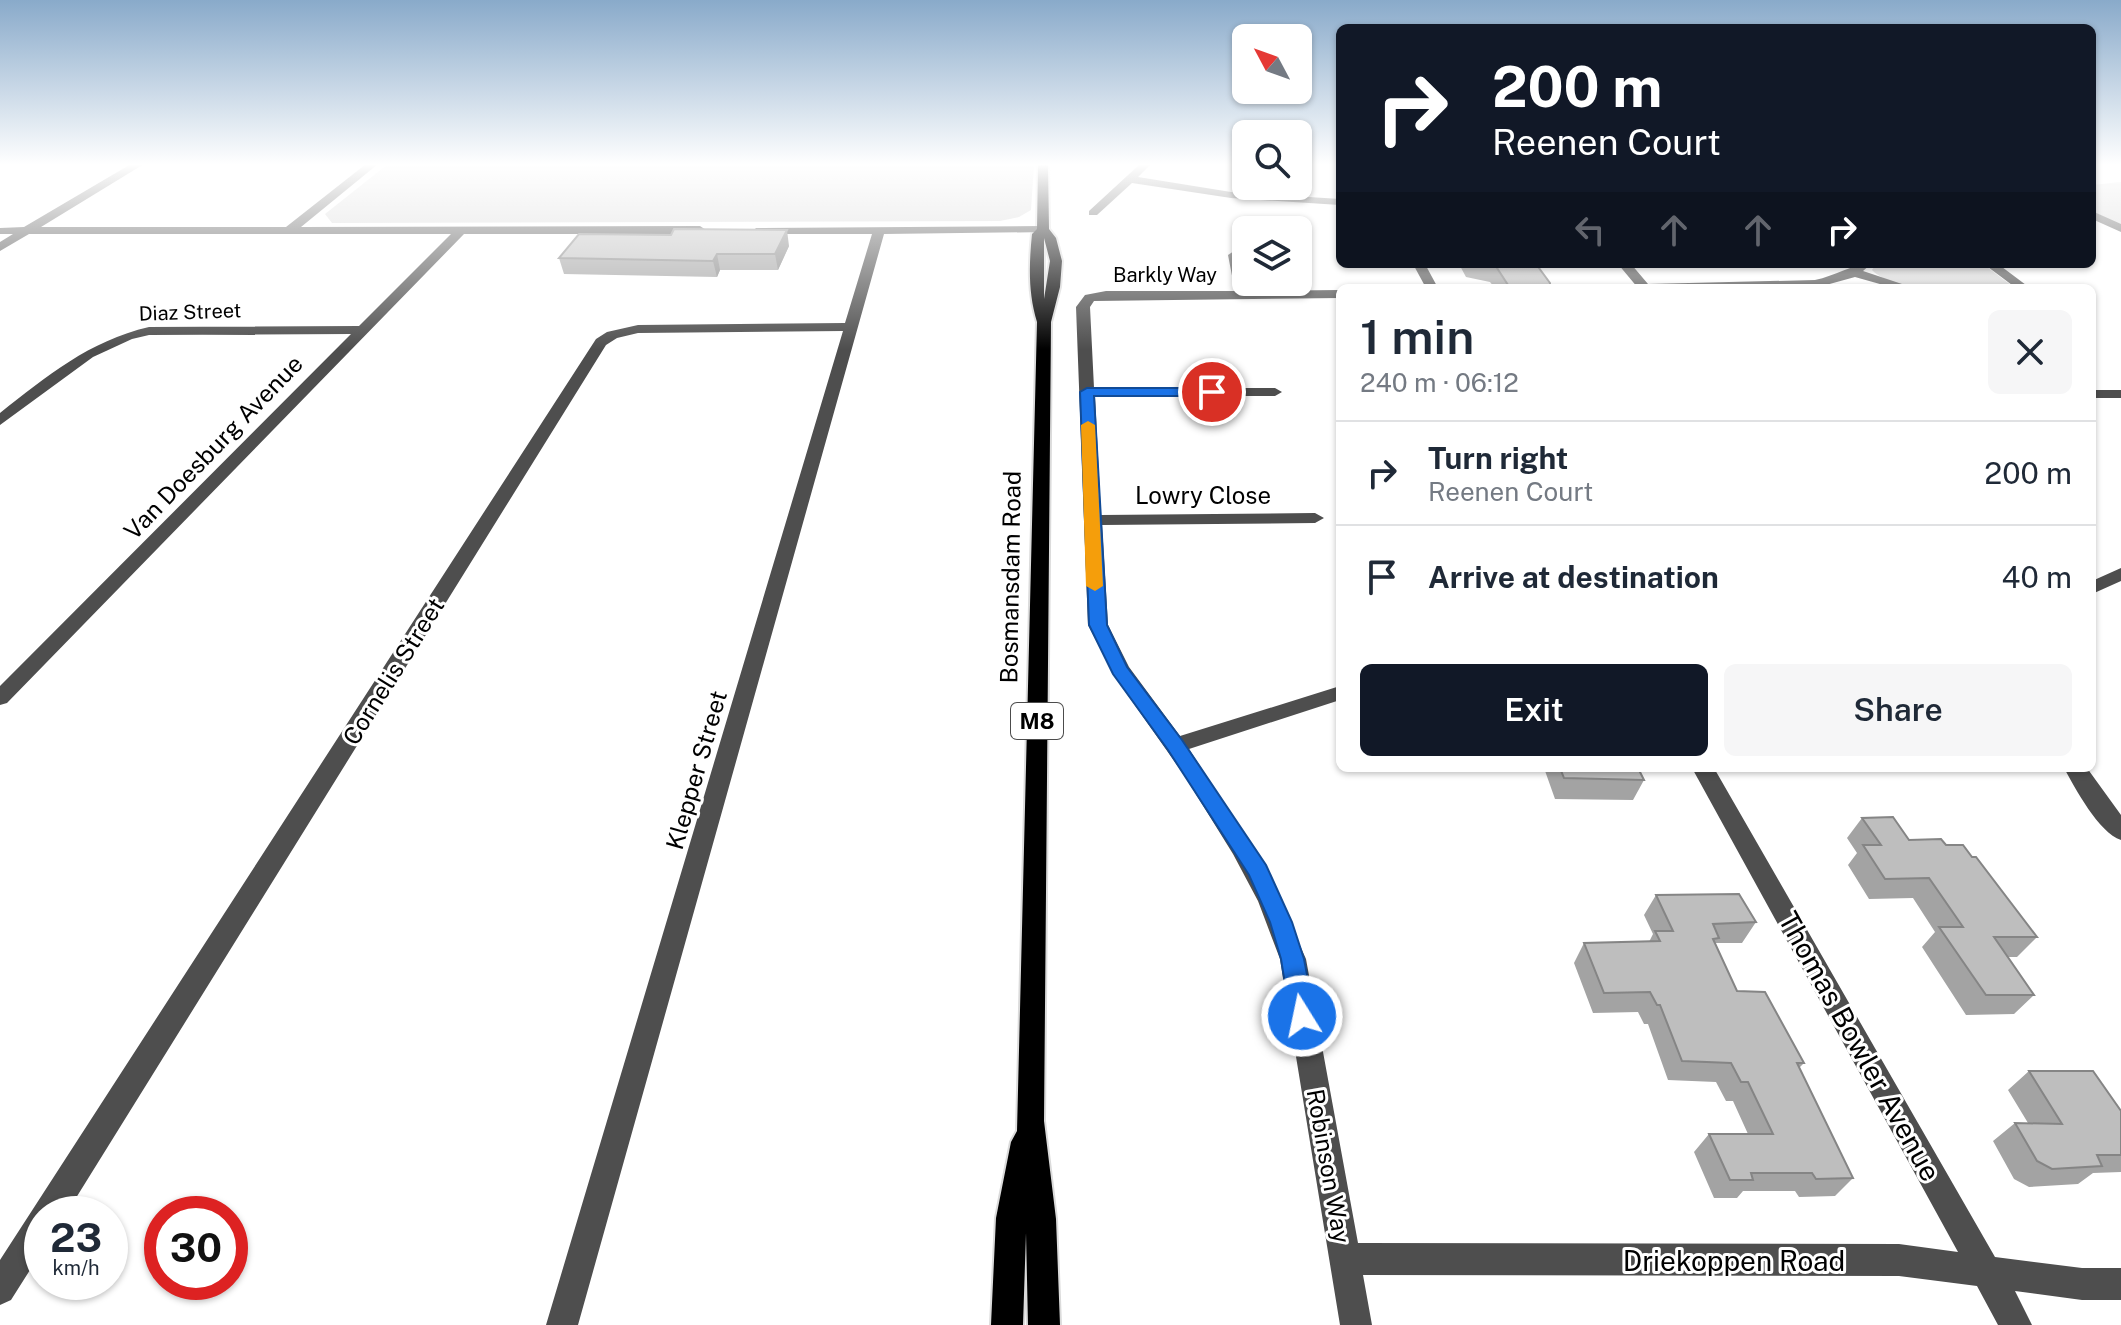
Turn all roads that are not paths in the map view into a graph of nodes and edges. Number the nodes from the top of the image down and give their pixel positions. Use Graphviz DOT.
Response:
graph roads {
  1 [pos="35,226"];
  2 [pos="295,226"];
  3 [pos="1043,226"];
  4 [pos="28,230"];
  5 [pos="290,230"];
  6 [pos="461,230"];
  7 [pos="709,230"];
  8 [pos="740,230"];
  9 [pos="879,230"];
  10 [pos="1043,230"];
  11 [pos="2,232"];
  12 [pos="0,247"];
  13 [pos="1628,268"];
  14 [pos="1996,268"];
  15 [pos="1860,269"];
  16 [pos="1642,284"];
  17 [pos="1815,284"];
  18 [pos="1898,284"];
  19 [pos="2018,284"];
  20 [pos="1312,294"];
  21 [pos="1336,294"];
  22 [pos="1232,295"];
  23 [pos="1090,298"];
  24 [pos="1044,322"];
  25 [pos="853,327"];
  26 [pos="361,330"];
  27 [pos="1087,392"];
  28 [pos="1275,392"];
  29 [pos="2096,394"];
  30 [pos="2121,394"];
  31 [pos="0,420"];
  32 [pos="1315,518"];
  33 [pos="1092,520"];
  34 [pos="2096,569"];
  35 [pos="2116,576"];
  36 [pos="2096,586"];
  37 [pos="1336,694"];
  38 [pos="0,698"];
  39 [pos="1175,745"];
  40 [pos="1705,772"];
  41 [pos="2078,772"];
  42 [pos="2121,831"];
  43 [pos="1030,1121"];
  44 [pos="59,1196"];
  45 [pos="24,1251"];
  46 [pos="1345,1259"];
  47 [pos="1986,1271"];
  48 [pos="2121,1284"];
  49 [pos="0,1289"];
  50 [pos="562,1325"];
  51 [pos="1007,1325"];
  52 [pos="1044,1325"];
  53 [pos="1356,1325"];
  54 [pos="2016,1325"];
  1 -- 4 [label="street"];
  2 -- 5 [label="street"];
  3 -- 10 [label="main road, Bosmansdam Road / M8"];
  4 -- 5 [label="street"];
  4 -- 11 [label="street"];
  4 -- 12 [label="street"];
  5 -- 6 [label="street"];
  6 -- 7 [label="street"];
  6 -- 26 [label="street, Van Doesburg Avenue"];
  8 -- 9 [label="street"];
  9 -- 10 [label="street"];
  9 -- 25 [label="street, Klepper Street"];
  10 -- 24 [label="main road, Bosmansdam Road / M8"];
  10 -- 24 [label="main road, Bosmansdam Road / M8"];
  13 -- 16 [label="street"];
  14 -- 19 [label="street"];
  15 -- 17 [label="street"];
  15 -- 18 [label="street"];
  20 -- 21 [label="street, Barkly Way"];
  22 -- 23 [label="street, Barkly Way"];
  23 -- 27 [label="street, Robinson Way"];
  24 -- 43 [label="main road, Bosmansdam Road / M8"];
  25 -- 44 [label="street, Cornelis Street"];
  25 -- 50 [label="street, Klepper Street"];
  26 -- 31 [label="street, Diaz Street"];
  26 -- 38 [label="street, Van Doesburg Avenue"];
  27 -- 28 [label="street"];
  27 -- 33 [label="street, Robinson Way"];
  29 -- 30 [label="street"];
  32 -- 33 [label="street, Lowry Close"];
  33 -- 39 [label="street, Robinson Way"];
  34 -- 35 [label="street"];
  35 -- 36 [label="street"];
  37 -- 39 [label="street"];
  39 -- 46 [label="street, Robinson Way"];
  40 -- 47 [label="street, Thomas Bowler Avenue"];
  41 -- 42 [label="street"];
  43 -- 51 [label="main road, Bosmansdam Road / M8"];
  43 -- 52 [label="main road, Bosmansdam Road / M8"];
  45 -- 49 [label="street"];
  46 -- 47 [label="street, Driekoppen Road"];
  46 -- 53 [label="street, Robinson Way"];
  47 -- 48 [label="street, Driekoppen Road"];
  47 -- 54 [label="street, Thomas Bowler Avenue"];
}
